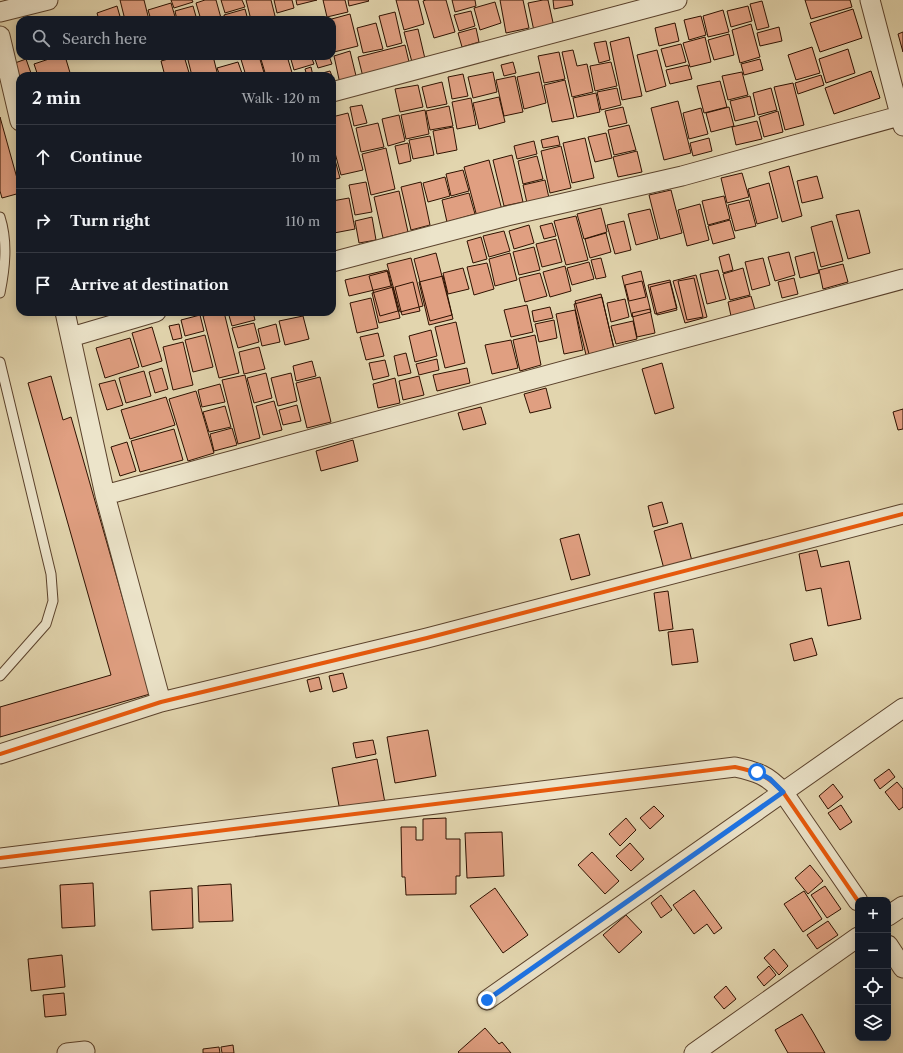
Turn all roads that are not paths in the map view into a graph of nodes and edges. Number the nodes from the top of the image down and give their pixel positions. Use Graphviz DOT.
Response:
graph roads {
  1 [pos="48,0"];
  2 [pos="677,0"];
  3 [pos="870,0"];
  4 [pos="0,12"];
  5 [pos="0,36"];
  6 [pos="336,91"];
  7 [pos="16,104"];
  8 [pos="902,119"];
  9 [pos="0,217"];
  10 [pos="336,261"];
  11 [pos="903,279"];
  12 [pos="0,293"];
  13 [pos="66,316"];
  14 [pos="142,316"];
  15 [pos="71,337"];
  16 [pos="0,362"];
  17 [pos="105,495"];
  18 [pos="903,514"];
  19 [pos="0,676"];
  20 [pos="162,702"];
  21 [pos="903,708"];
  22 [pos="0,754"];
  23 [pos="783,792"];
  24 [pos="0,858"];
  25 [pos="855,897"];
  26 [pos="903,906"];
  27 [pos="891,914"];
  28 [pos="855,939"];
  29 [pos="891,950"];
  30 [pos="903,968"];
  31 [pos="487,1000"];
  32 [pos="694,1053"];
  1 -- 4 [label="street"];
  2 -- 6 [label="street"];
  3 -- 8 [label="street"];
  5 -- 7 [label="street"];
  8 -- 10 [label="street"];
  9 -- 12 [label="lane"];
  11 -- 17 [label="street"];
  13 -- 15 [label="street"];
  14 -- 15 [label="street"];
  15 -- 17 [label="street"];
  16 -- 19 [label="lane"];
  17 -- 20 [label="street"];
  18 -- 20 [label="street"];
  20 -- 22 [label="street"];
  21 -- 23 [label="street"];
  23 -- 24 [label="street"];
  23 -- 25 [label="street"];
  23 -- 31 [label="street"];
  26 -- 27 [label="street"];
  28 -- 32 [label="street"];
  29 -- 30 [label="street"];
}
